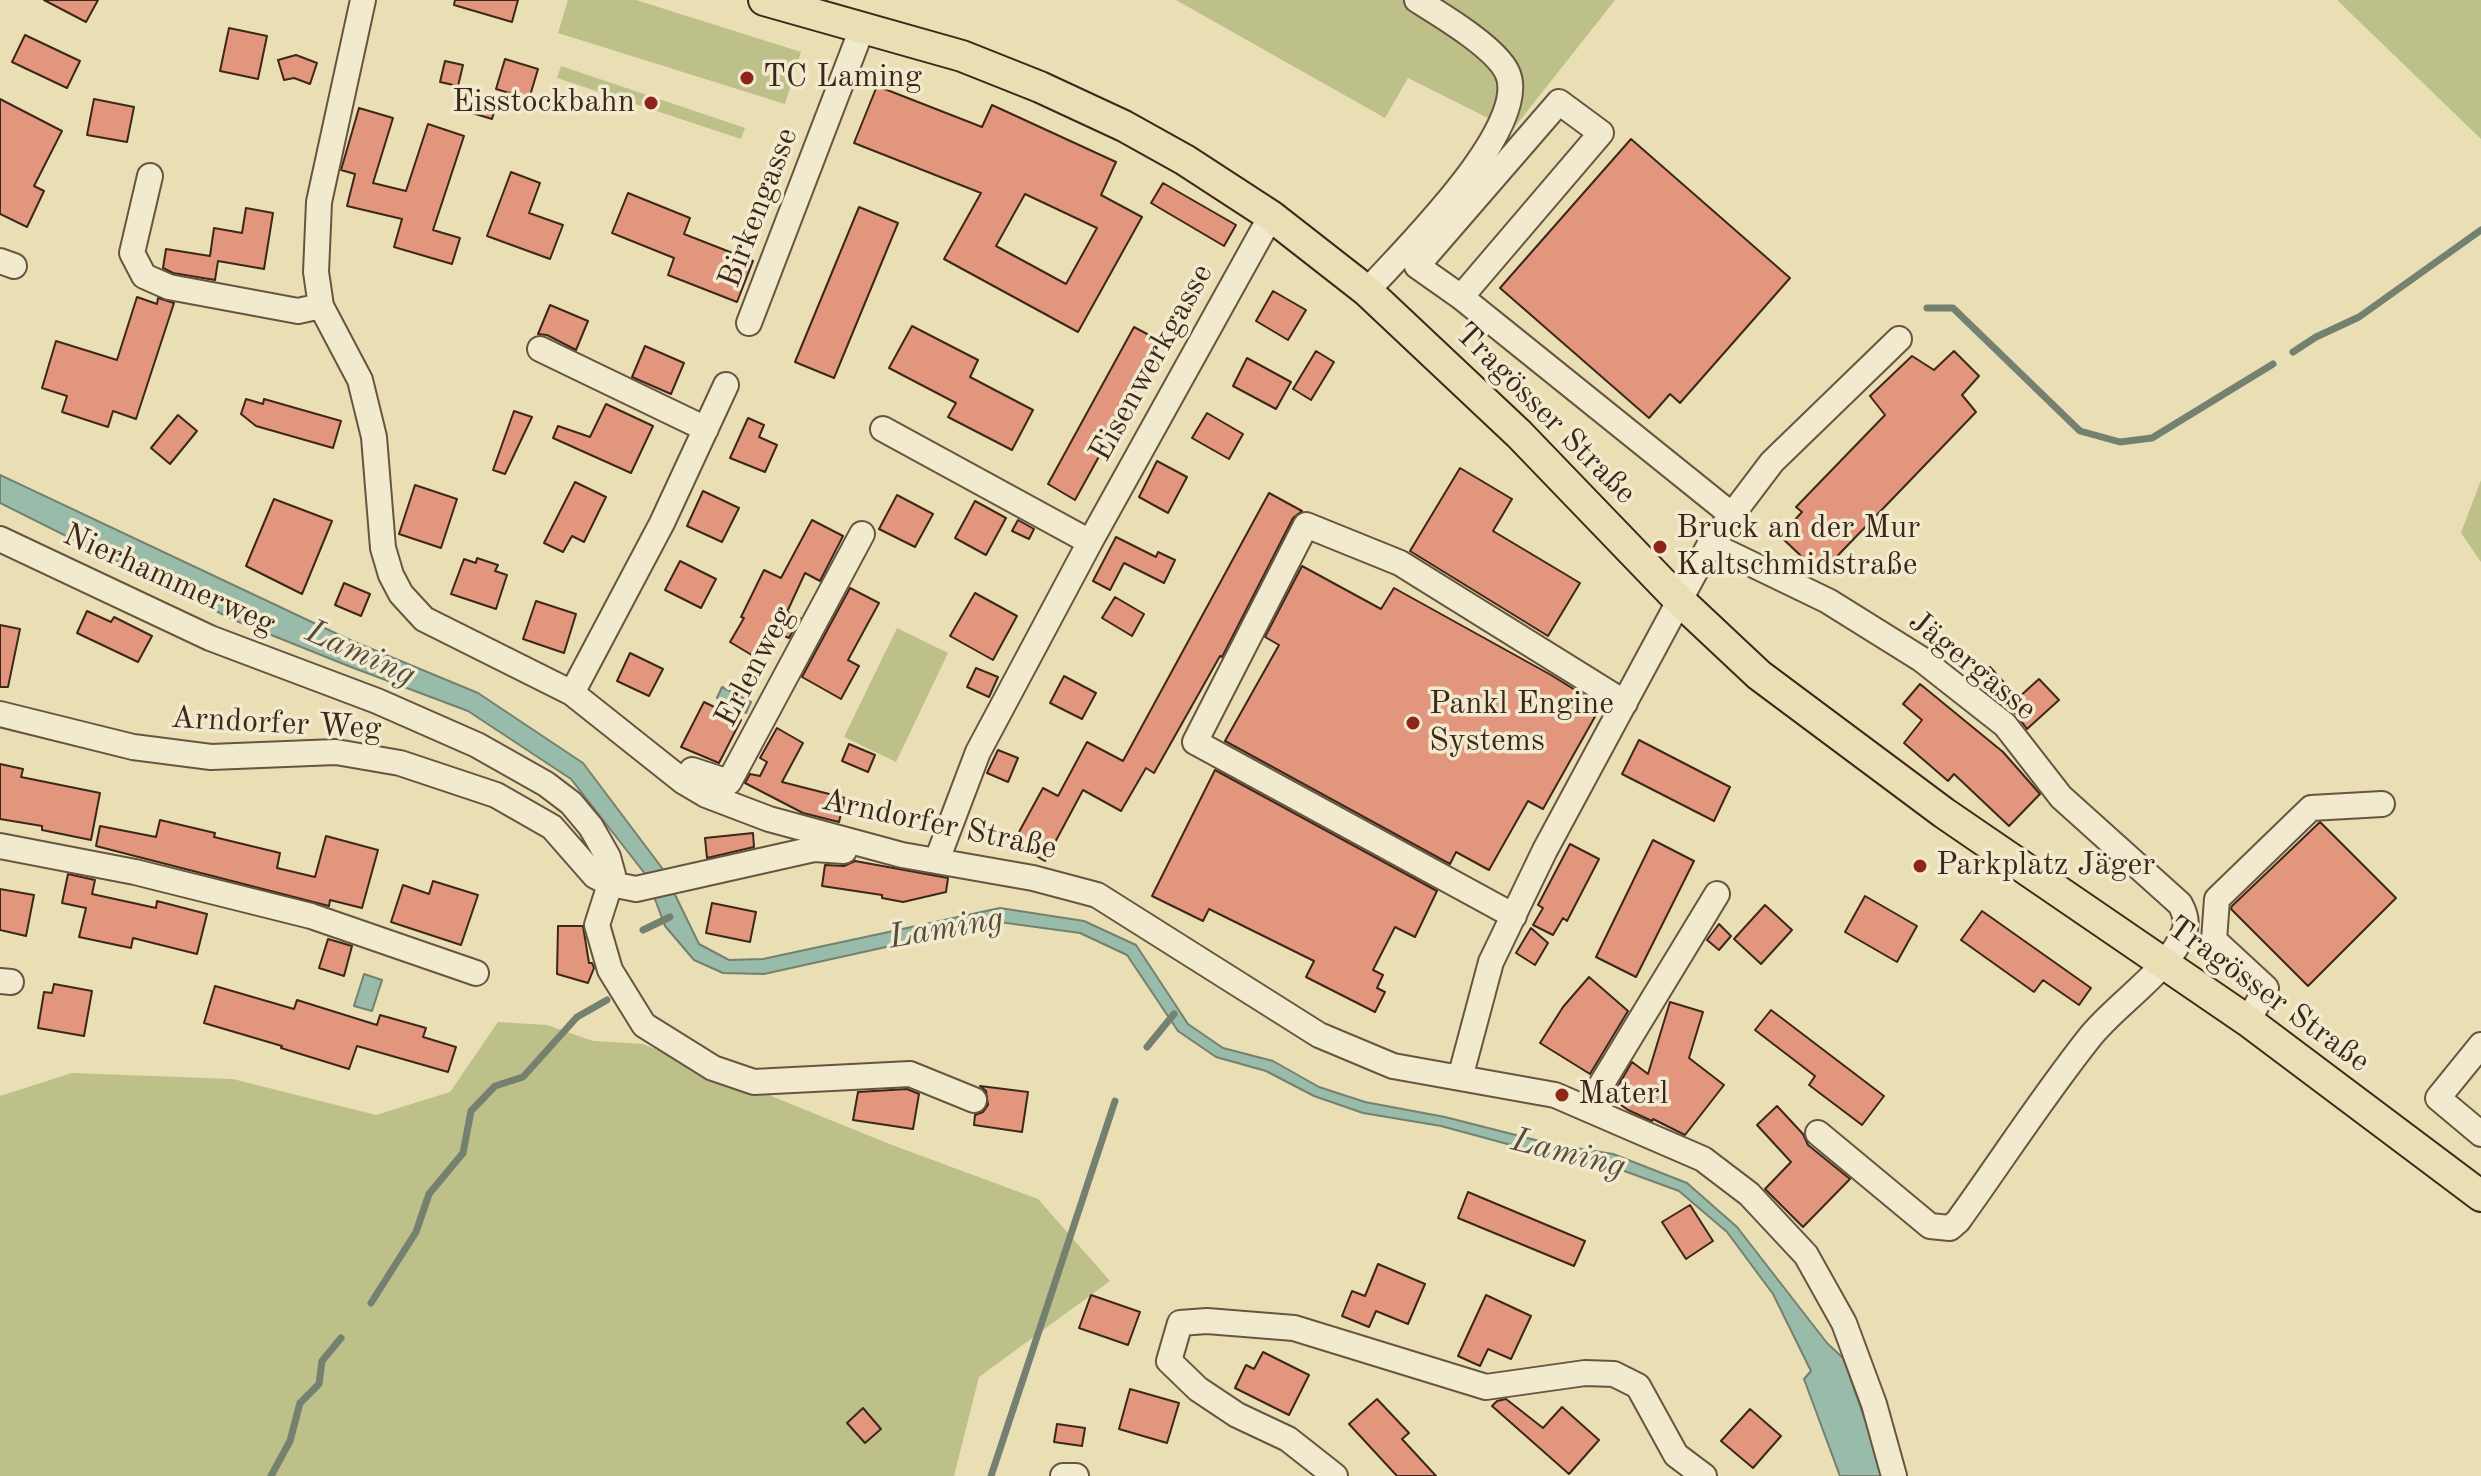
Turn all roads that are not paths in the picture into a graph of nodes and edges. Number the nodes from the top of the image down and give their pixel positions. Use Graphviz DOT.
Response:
graph roads {
  1 [pos="363,0"];
  2 [pos="764,0"];
  3 [pos="1417,0"];
  4 [pos="863,26"];
  5 [pos="150,176"];
  6 [pos="1271,216"];
  7 [pos="1367,291"];
  8 [pos="1461,297"];
  9 [pos="321,306"];
  10 [pos="749,323"];
  11 [pos="1899,339"];
  12 [pos="540,349"];
  13 [pos="726,385"];
  14 [pos="706,429"];
  15 [pos="883,429"];
  16 [pos="1732,515"];
  17 [pos="862,534"];
  18 [pos="0,539"];
  19 [pos="1090,542"];
  20 [pos="1710,544"];
  21 [pos="1678,599"];
  22 [pos="572,693"];
  23 [pos="1625,703"];
  24 [pos="0,714"];
  25 [pos="684,782"];
  26 [pos="2382,804"];
  27 [pos="0,846"];
  28 [pos="902,855"];
  29 [pos="937,860"];
  30 [pos="611,884"];
  31 [pos="1717,894"];
  32 [pos="1514,916"];
  33 [pos="2163,963"];
  34 [pos="476,973"];
  35 [pos="2248,1021"];
  36 [pos="2481,1045"];
  37 [pos="1460,1078"];
  38 [pos="974,1100"];
  39 [pos="1587,1108"];
  40 [pos="1818,1133"];
  41 [pos="2481,1134"];
  42 [pos="2481,1196"];
  43 [pos="1063,1476"];
  44 [pos="1076,1476"];
  45 [pos="1335,1476"];
  46 [pos="1704,1476"];
  47 [pos="1894,1476"];
  1 -- 9 [label="street, Arndorfer Straße"];
  2 -- 4 [label="main road, Tragösser Straße"];
  3 -- 7 [label="street"];
  4 -- 6 [label="main road, Tragösser Straße"];
  4 -- 10 [label="street, Birkengasse"];
  5 -- 9 [label="street"];
  6 -- 7 [label="main road, Tragösser Straße"];
  6 -- 19 [label="street, Eisenwerkgasse"];
  7 -- 21 [label="main road, Tragösser Straße"];
  8 -- 8 [label="street"];
  8 -- 16 [label="street"];
  9 -- 22 [label="street, Arndorfer Straße"];
  11 -- 16 [label="street"];
  12 -- 14 [label="street"];
  13 -- 14 [label="street"];
  14 -- 22 [label="street"];
  15 -- 19 [label="street"];
  16 -- 20 [label="street"];
  17 -- 25 [label="street, Erlenweg"];
  18 -- 30 [label="street, Nierhammerweg"];
  19 -- 29 [label="street, Eisenwerkgasse"];
  20 -- 21 [label="street"];
  20 -- 33 [label="street, Jägergasse"];
  21 -- 23 [label="street"];
  21 -- 33 [label="main road, Tragösser Straße"];
  22 -- 25 [label="street, Arndorfer Straße"];
  23 -- 32 [label="street"];
  23 -- 32 [label="street"];
  24 -- 30 [label="street, Arndorfer Weg"];
  25 -- 28 [label="street, Arndorfer Straße"];
  26 -- 35 [label="street"];
  27 -- 34 [label="street"];
  28 -- 29 [label="street, Arndorfer Straße"];
  28 -- 30 [label="street, Arndorfer Weg"];
  29 -- 37 [label="street, Arndorfer Straße"];
  30 -- 38 [label="street"];
  31 -- 39 [label="street"];
  32 -- 37 [label="street"];
  33 -- 35 [label="main road, Tragösser Straße"];
  33 -- 40 [label="street, Jägergasse"];
  35 -- 42 [label="main road, Tragösser Straße"];
  36 -- 41 [label="street"];
  37 -- 39 [label="street, Arndorfer Straße"];
  39 -- 47 [label="street, Arndorfer Straße"];
  43 -- 44 [label="street"];
  45 -- 46 [label="street"];
}
